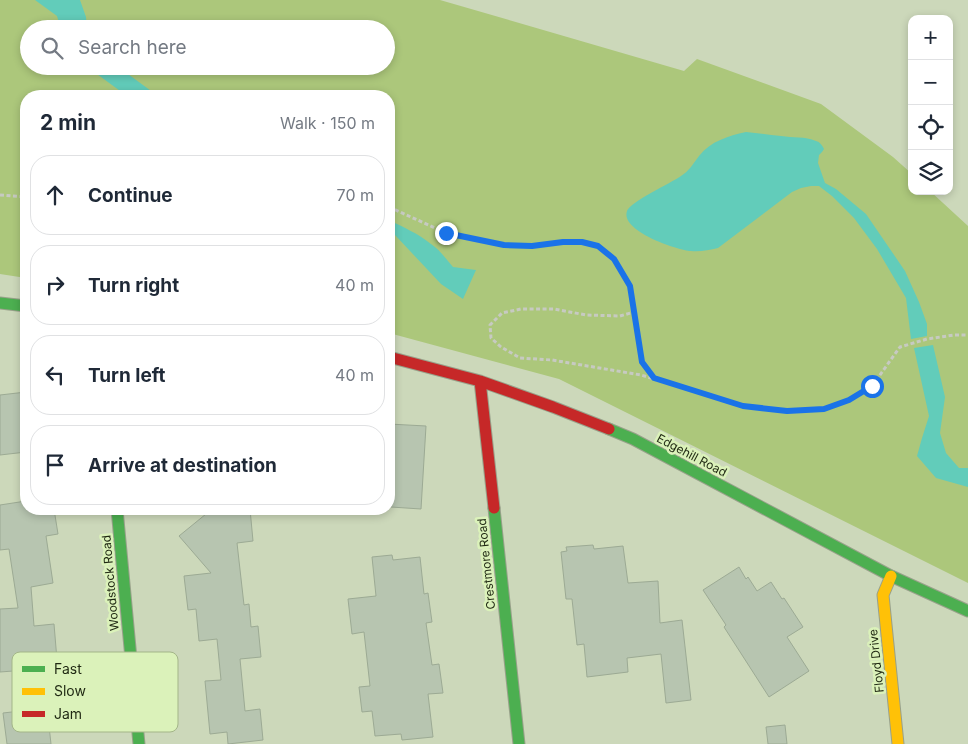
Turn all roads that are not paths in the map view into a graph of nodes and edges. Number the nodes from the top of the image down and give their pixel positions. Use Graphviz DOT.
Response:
graph roads {
  1 [pos="0,303"];
  2 [pos="20,305"];
  3 [pos="395,359"];
  4 [pos="480,381"];
  5 [pos="118,515"];
  6 [pos="891,576"];
  7 [pos="968,611"];
  8 [pos="130,652"];
  9 [pos="519,744"];
  10 [pos="898,744"];
  1 -- 2 [label="street"];
  3 -- 4 [label="street, Edgehill Road"];
  4 -- 6 [label="street, Edgehill Road"];
  4 -- 9 [label="street, Crestmore Road"];
  5 -- 8 [label="street, Woodstock Road"];
  6 -- 7 [label="street, Edgehill Road"];
  6 -- 10 [label="street, Floyd Drive"];
}
